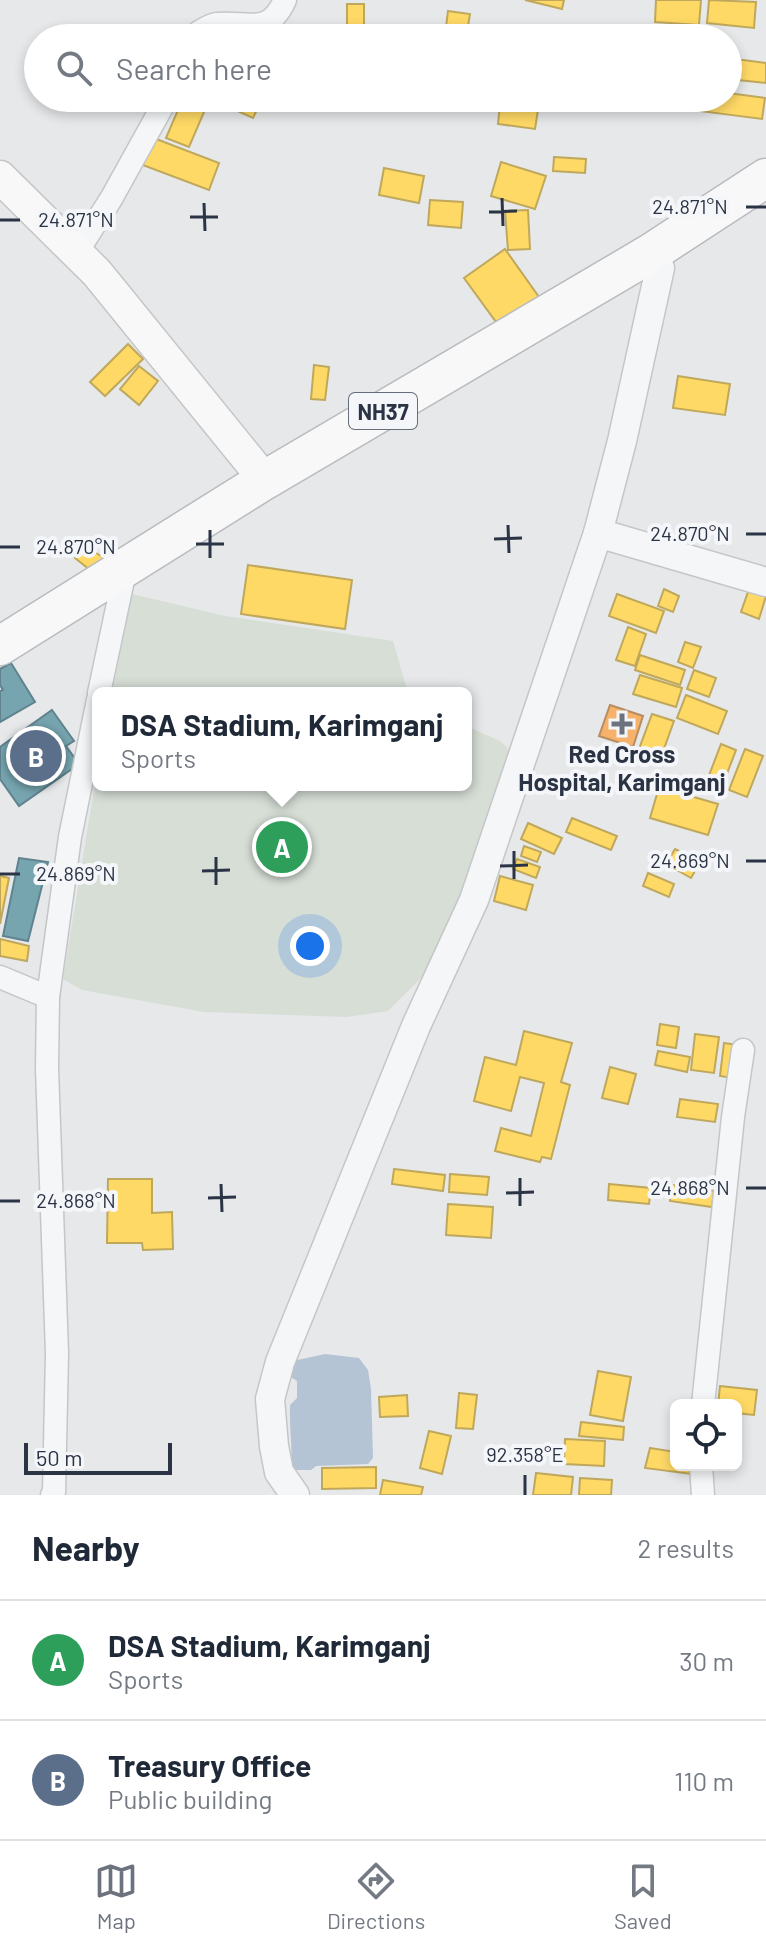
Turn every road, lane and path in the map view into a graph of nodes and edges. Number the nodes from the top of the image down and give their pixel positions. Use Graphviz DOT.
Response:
graph roads {
  1 [pos="285,0"];
  2 [pos="262,24"];
  3 [pos="160,112"];
  4 [pos="0,177"];
  5 [pos="766,178"];
  6 [pos="77,252"];
  7 [pos="651,253"];
  8 [pos="265,480"];
  9 [pos="598,533"];
  10 [pos="126,566"];
  11 [pos="766,582"];
  12 [pos="0,646"];
  13 [pos="100,687"];
  14 [pos="92,729"];
  15 [pos="0,977"];
  16 [pos="48,997"];
  17 [pos="743,1050"];
  18 [pos="704,1399"];
  19 [pos="701,1471"];
  20 [pos="52,1495"];
  21 [pos="295,1495"];
  22 [pos="703,1495"];
  1 -- 2 [label="street"];
  3 -- 6 [label="street"];
  4 -- 6 [label="main road"];
  5 -- 7 [label="highway, NH37"];
  6 -- 8 [label="main road"];
  7 -- 8 [label="highway, NH37"];
  7 -- 9 [label="street"];
  8 -- 10 [label="highway, NH37"];
  9 -- 11 [label="street"];
  9 -- 21 [label="street"];
  10 -- 12 [label="highway, NH37"];
  10 -- 13 [label="street"];
  14 -- 16 [label="street"];
  15 -- 16 [label="street"];
  16 -- 20 [label="street"];
  17 -- 18 [label="street"];
  19 -- 22 [label="street"];
}
